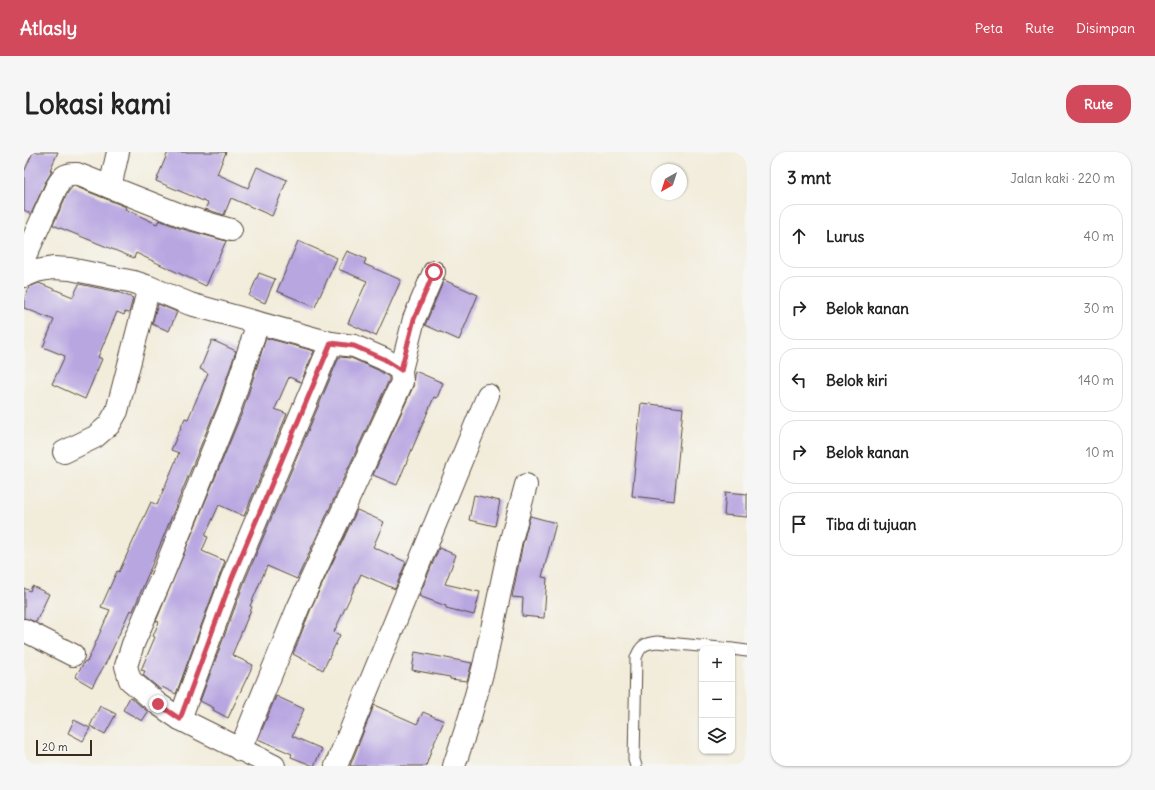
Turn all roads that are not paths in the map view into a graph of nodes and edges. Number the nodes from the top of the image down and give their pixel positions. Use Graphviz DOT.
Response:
graph roads {
  1 [pos="118,152"];
  2 [pos="110,188"];
  3 [pos="231,230"];
  4 [pos="24,259"];
  5 [pos="434,272"];
  6 [pos="24,276"];
  7 [pos="149,287"];
  8 [pos="258,323"];
  9 [pos="331,343"];
  10 [pos="401,370"];
  11 [pos="488,396"];
  12 [pos="64,452"];
  13 [pos="526,485"];
  14 [pos="24,630"];
  15 [pos="700,646"];
  16 [pos="735,649"];
  17 [pos="747,650"];
  18 [pos="73,655"];
  19 [pos="180,719"];
  20 [pos="240,750"];
  21 [pos="274,766"];
  22 [pos="336,766"];
  23 [pos="454,766"];
  24 [pos="636,766"];
  1 -- 2 [label="street"];
  2 -- 3 [label="street"];
  2 -- 4 [label="street"];
  5 -- 10 [label="street"];
  6 -- 7 [label="street"];
  7 -- 8 [label="street"];
  7 -- 12 [label="street"];
  8 -- 9 [label="street"];
  8 -- 19 [label="street"];
  9 -- 10 [label="street"];
  9 -- 19 [label="street"];
  10 -- 20 [label="street"];
  11 -- 22 [label="street"];
  13 -- 23 [label="street"];
  14 -- 18 [label="street"];
  15 -- 24 [label="lane"];
  16 -- 17 [label="lane"];
  19 -- 20 [label="street"];
  20 -- 21 [label="street"];
}
